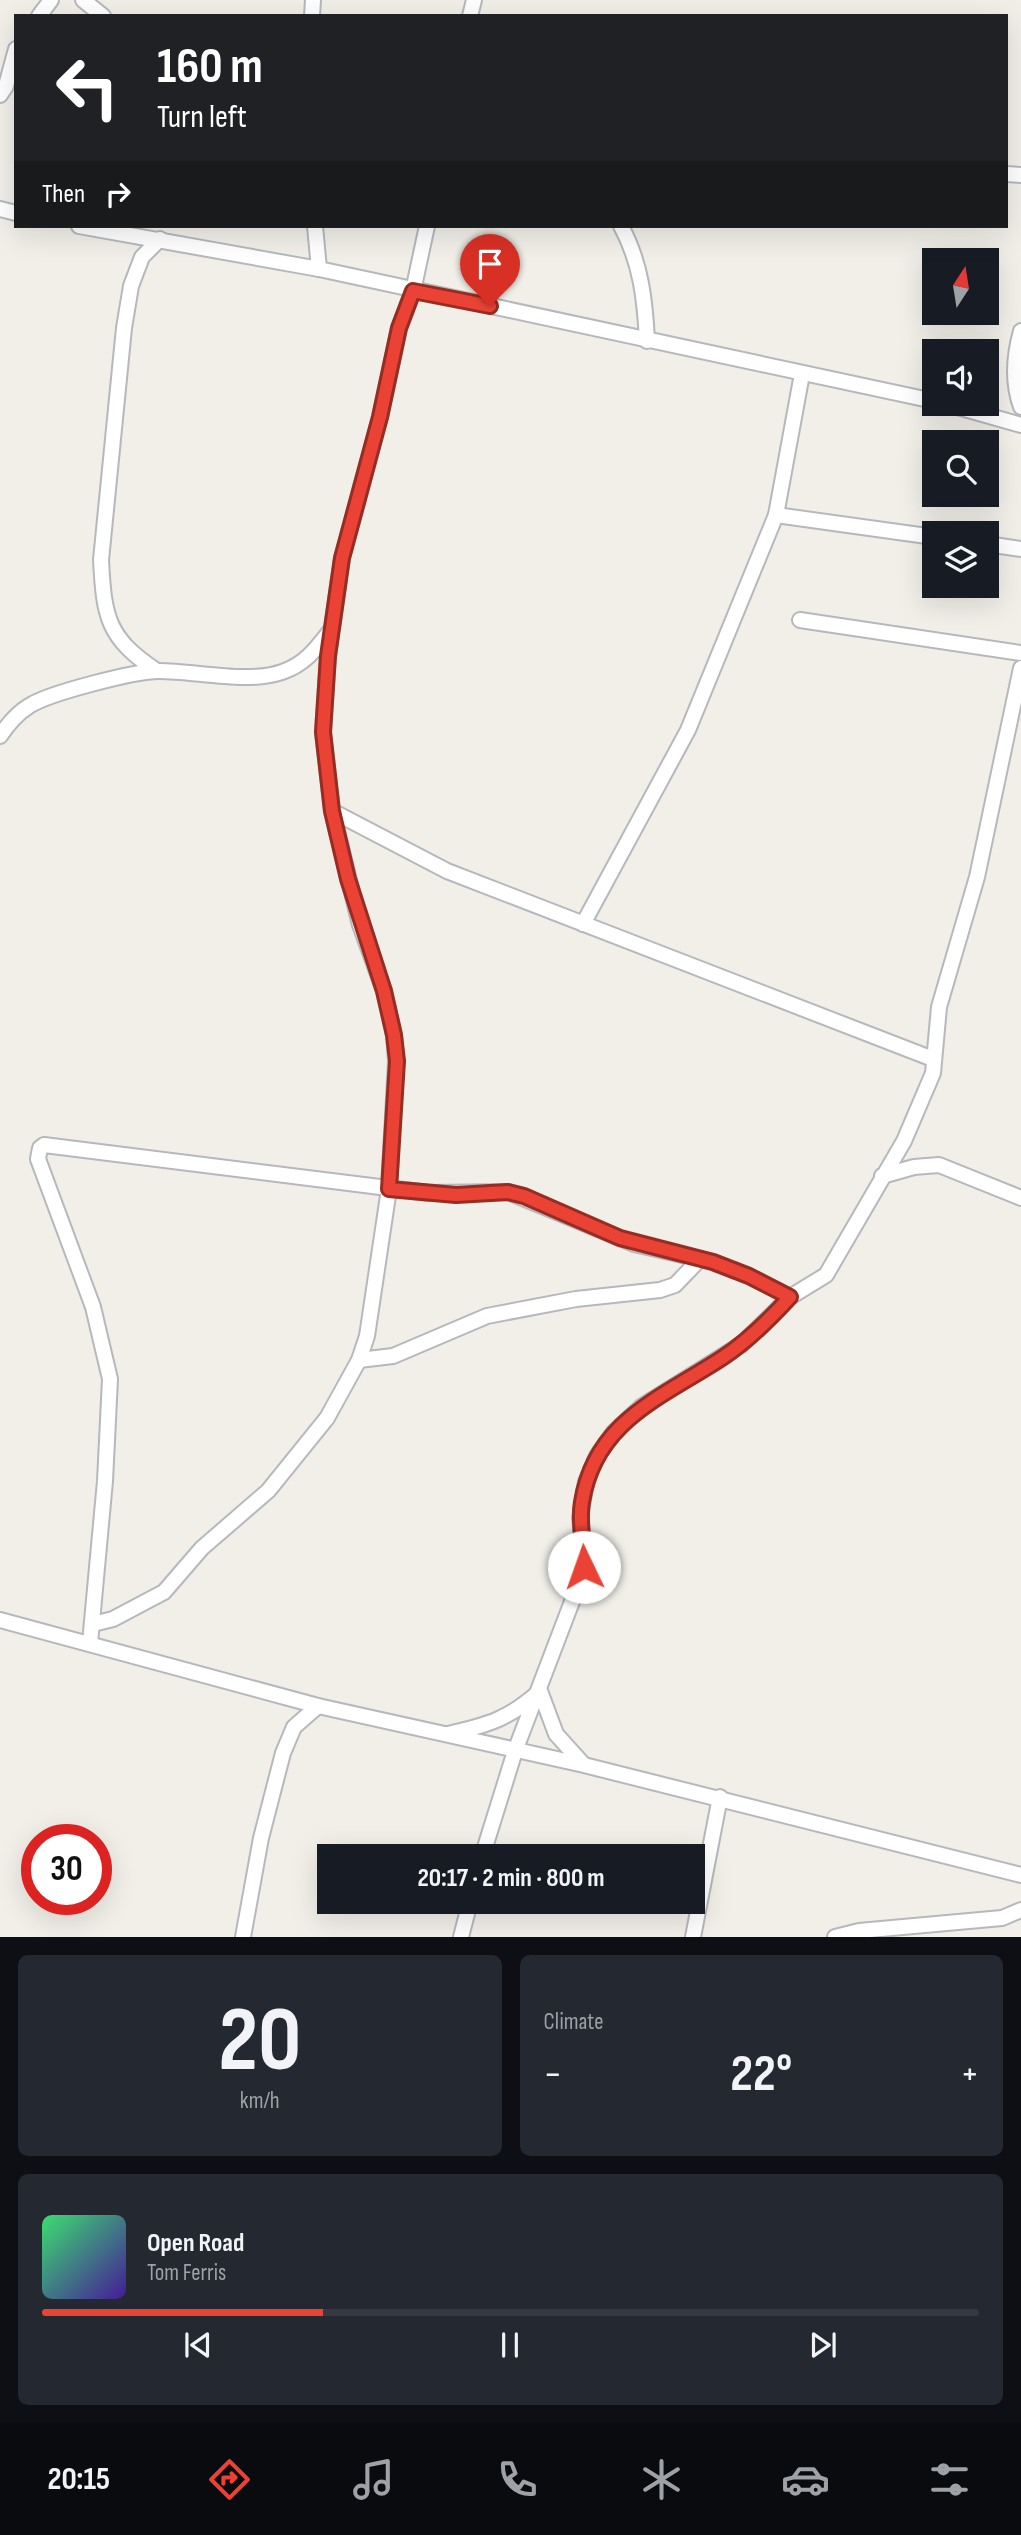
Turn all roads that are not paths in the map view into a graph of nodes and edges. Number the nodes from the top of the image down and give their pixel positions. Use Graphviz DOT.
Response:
graph roads {
  1 [pos="83,0"];
  2 [pos="100,14"];
  3 [pos="14,56"];
  4 [pos="0,95"];
  5 [pos="91,228"];
  6 [pos="315,228"];
  7 [pos="426,228"];
  8 [pos="622,228"];
  9 [pos="160,239"];
  10 [pos="319,269"];
  11 [pos="413,291"];
  12 [pos="1021,331"];
  13 [pos="648,341"];
  14 [pos="802,374"];
  15 [pos="922,399"];
  16 [pos="1021,407"];
  17 [pos="989,416"];
  18 [pos="1021,425"];
  19 [pos="776,515"];
  20 [pos="922,535"];
  21 [pos="999,546"];
  22 [pos="1021,549"];
  23 [pos="800,620"];
  24 [pos="331,630"];
  25 [pos="1021,653"];
  26 [pos="1021,668"];
  27 [pos="157,671"];
  28 [pos="0,736"];
  29 [pos="332,811"];
  30 [pos="583,924"];
  31 [pos="933,1059"];
  32 [pos="882,1175"];
  33 [pos="389,1189"];
  34 [pos="1021,1198"];
  35 [pos="700,1259"];
  36 [pos="790,1297"];
  37 [pos="359,1360"];
  38 [pos="0,1620"];
  39 [pos="93,1624"];
  40 [pos="90,1643"];
  41 [pos="540,1691"];
  42 [pos="318,1706"];
  43 [pos="443,1735"];
  44 [pos="515,1751"];
  45 [pos="584,1765"];
  46 [pos="720,1797"];
  47 [pos="486,1844"];
  48 [pos="1021,1875"];
  49 [pos="1021,1910"];
  50 [pos="467,1914"];
  51 [pos="243,1937"];
  52 [pos="461,1937"];
  53 [pos="694,1937"];
  54 [pos="835,1937"];
  1 -- 2 [label="street"];
  3 -- 4 [label="street"];
  5 -- 9 [label="street"];
  6 -- 10 [label="street"];
  7 -- 11 [label="street"];
  8 -- 13 [label="street"];
  9 -- 10 [label="street"];
  9 -- 27 [label="street"];
  10 -- 11 [label="street"];
  11 -- 13 [label="street"];
  11 -- 24 [label="street"];
  12 -- 16 [label="street"];
  13 -- 14 [label="street"];
  14 -- 15 [label="street"];
  14 -- 19 [label="street"];
  17 -- 18 [label="street"];
  19 -- 20 [label="street"];
  19 -- 30 [label="street"];
  21 -- 22 [label="street"];
  23 -- 25 [label="street"];
  24 -- 27 [label="street"];
  24 -- 29 [label="street"];
  26 -- 31 [label="street"];
  27 -- 28 [label="street"];
  29 -- 30 [label="street"];
  29 -- 33 [label="street"];
  30 -- 31 [label="street"];
  31 -- 32 [label="street"];
  32 -- 34 [label="street"];
  32 -- 36 [label="street"];
  33 -- 35 [label="street"];
  33 -- 37 [label="street"];
  33 -- 39 [label="street"];
  35 -- 36 [label="street"];
  35 -- 37 [label="street"];
  36 -- 41 [label="street"];
  37 -- 39 [label="street"];
  38 -- 40 [label="street"];
  39 -- 40 [label="street"];
  40 -- 42 [label="street"];
  41 -- 43 [label="street"];
  41 -- 44 [label="street"];
  41 -- 45 [label="street"];
  42 -- 43 [label="street"];
  42 -- 51 [label="street"];
  43 -- 44 [label="street"];
  44 -- 45 [label="street"];
  44 -- 47 [label="street"];
  45 -- 46 [label="street"];
  46 -- 48 [label="street"];
  46 -- 53 [label="street"];
  49 -- 54 [label="street"];
  50 -- 52 [label="street"];
}
